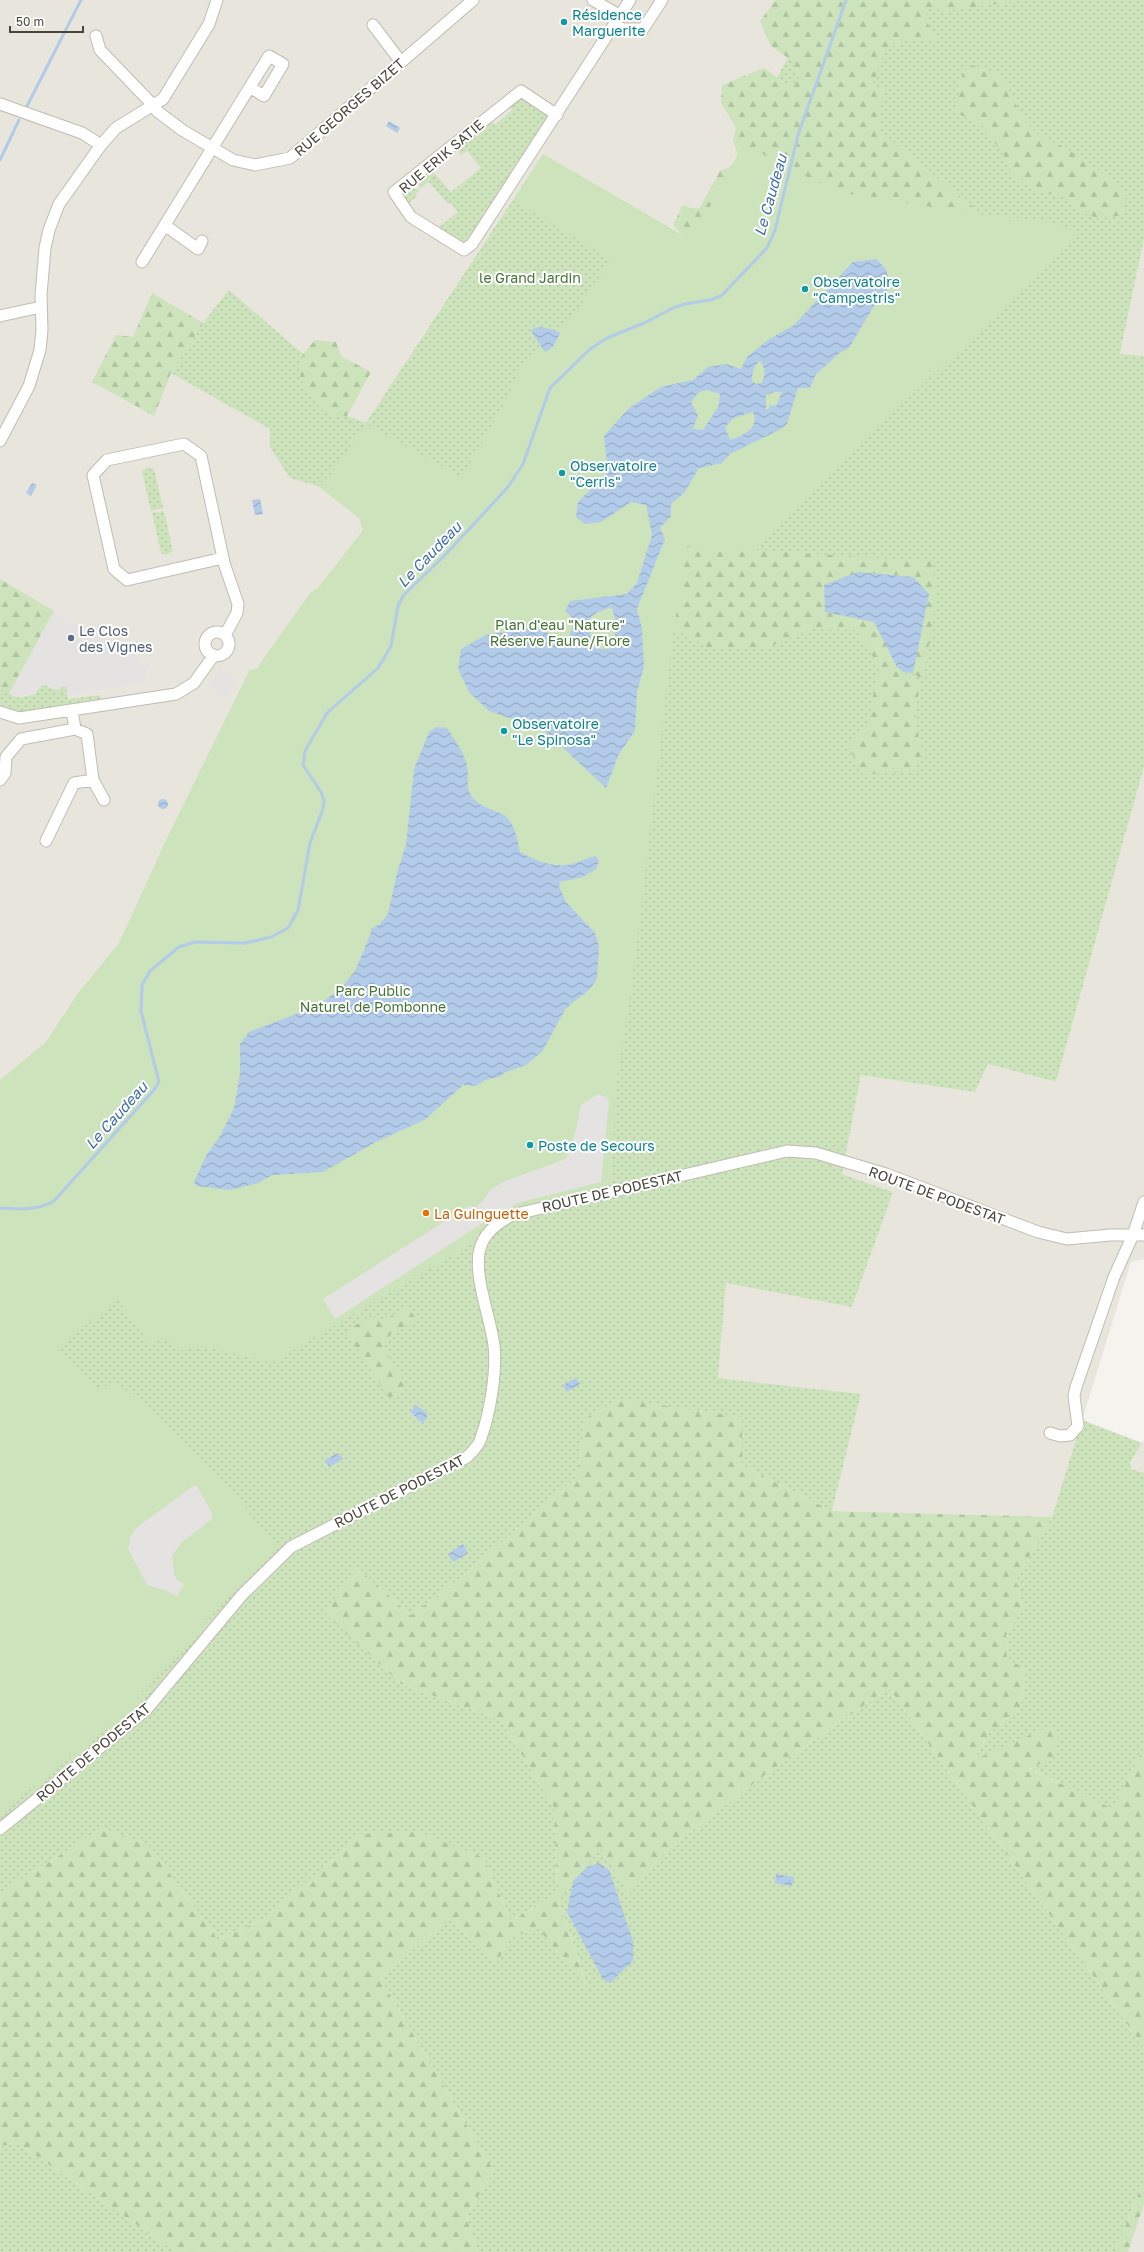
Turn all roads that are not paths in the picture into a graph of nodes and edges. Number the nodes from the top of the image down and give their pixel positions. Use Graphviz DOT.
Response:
graph roads {
  1 [pos="217,0"];
  2 [pos="472,0"];
  3 [pos="593,0"];
  4 [pos="630,0"];
  5 [pos="662,0"];
  6 [pos="616,20"];
  7 [pos="373,25"];
  8 [pos="96,36"];
  9 [pos="401,62"];
  10 [pos="251,88"];
  11 [pos="0,104"];
  12 [pos="152,104"];
  13 [pos="557,114"];
  14 [pos="101,145"];
  15 [pos="213,149"];
  16 [pos="166,226"];
  17 [pos="202,241"];
  18 [pos="142,262"];
  19 [pos="41,307"];
  20 [pos="0,316"];
  21 [pos="0,441"];
  22 [pos="223,558"];
  23 [pos="225,635"];
  24 [pos="214,656"];
  25 [pos="72,710"];
  26 [pos="0,712"];
  27 [pos="75,729"];
  28 [pos="0,780"];
  29 [pos="93,780"];
  30 [pos="104,800"];
  31 [pos="46,841"];
  32 [pos="1144,1202"];
  33 [pos="1139,1235"];
  34 [pos="1050,1433"];
  35 [pos="0,1829"];
  1 -- 12 [label="street"];
  2 -- 9 [label="street, RUE GEORGES BIZET"];
  3 -- 6 [label="street"];
  4 -- 6 [label="street, RUE ERIK SATIE"];
  5 -- 6 [label="street"];
  6 -- 13 [label="street, RUE ERIK SATIE"];
  7 -- 9 [label="street"];
  8 -- 12 [label="street, RUE GEORGES BIZET"];
  9 -- 15 [label="street, RUE GEORGES BIZET"];
  10 -- 15 [label="street"];
  11 -- 14 [label="street"];
  12 -- 14 [label="street"];
  12 -- 15 [label="street, RUE GEORGES BIZET"];
  13 -- 13 [label="street, RUE ERIK SATIE"];
  14 -- 19 [label="street"];
  15 -- 16 [label="street"];
  16 -- 17 [label="street"];
  16 -- 18 [label="street"];
  19 -- 20 [label="street"];
  19 -- 21 [label="street"];
  22 -- 22 [label="street"];
  22 -- 23 [label="street"];
  23 -- 24 [label="street"];
  23 -- 24 [label="street"];
  24 -- 25 [label="street"];
  25 -- 26 [label="street"];
  25 -- 27 [label="street"];
  27 -- 28 [label="street"];
  27 -- 29 [label="street"];
  29 -- 30 [label="street"];
  29 -- 31 [label="street"];
  32 -- 33 [label="street"];
  33 -- 34 [label="street"];
  33 -- 35 [label="street, ROUTE DE PODESTAT"];
}
